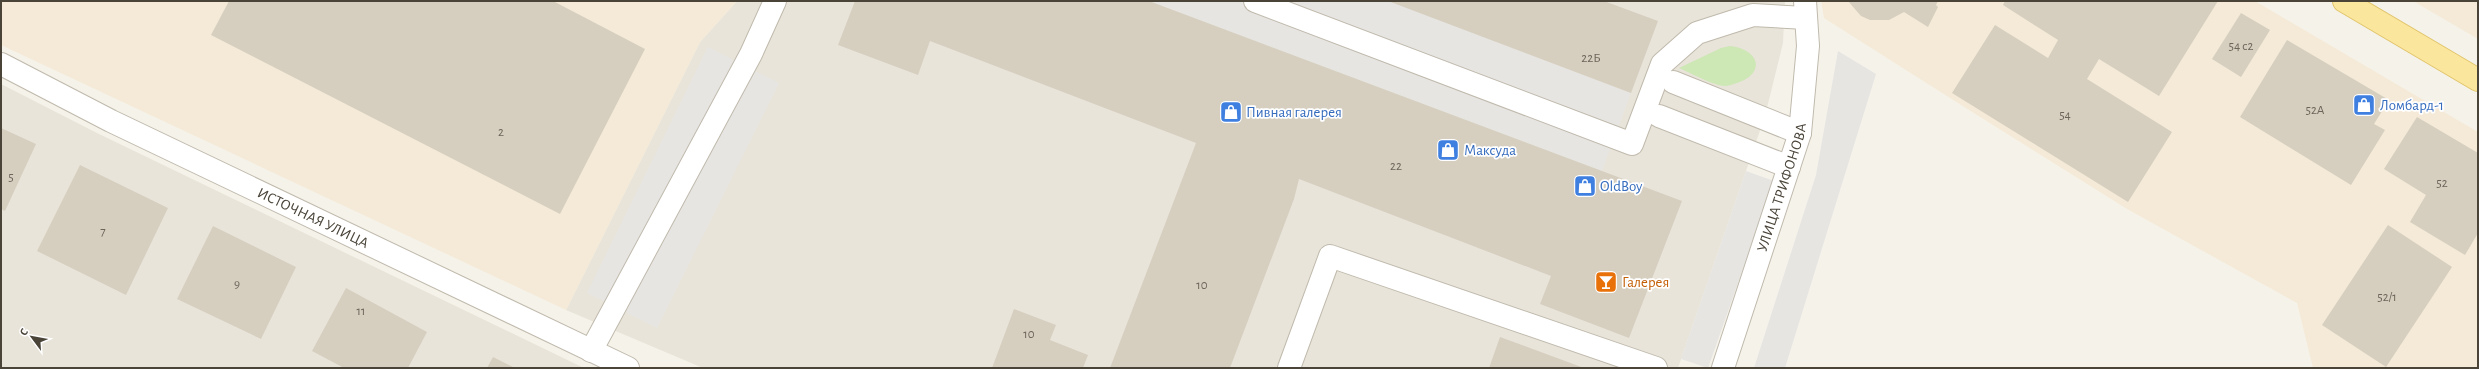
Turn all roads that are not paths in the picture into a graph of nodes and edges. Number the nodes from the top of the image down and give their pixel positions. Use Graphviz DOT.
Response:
graph roads {
  1 [pos="775,1"];
  2 [pos="1255,1"];
  3 [pos="2344,1"];
  4 [pos="1805,9"];
  5 [pos="1,64"];
  6 [pos="2478,80"];
  7 [pos="1673,82"];
  8 [pos="1659,116"];
  9 [pos="1800,133"];
  10 [pos="1789,168"];
  11 [pos="591,351"];
  12 [pos="628,368"];
  13 [pos="1289,368"];
  14 [pos="1656,368"];
  15 [pos="1723,368"];
  1 -- 11 [label="street"];
  2 -- 4 [label="street"];
  3 -- 6 [label="main road"];
  4 -- 9 [label="street, УЛИЦА ТРИФОНОВА"];
  5 -- 11 [label="street, ИСТОЧНАЯ УЛИЦА"];
  7 -- 9 [label="street"];
  8 -- 10 [label="street"];
  9 -- 10 [label="street, УЛИЦА ТРИФОНОВА"];
  10 -- 15 [label="street, УЛИЦА ТРИФОНОВА"];
  11 -- 12 [label="street, ИСТОЧНАЯ УЛИЦА"];
  13 -- 14 [label="street"];
}
